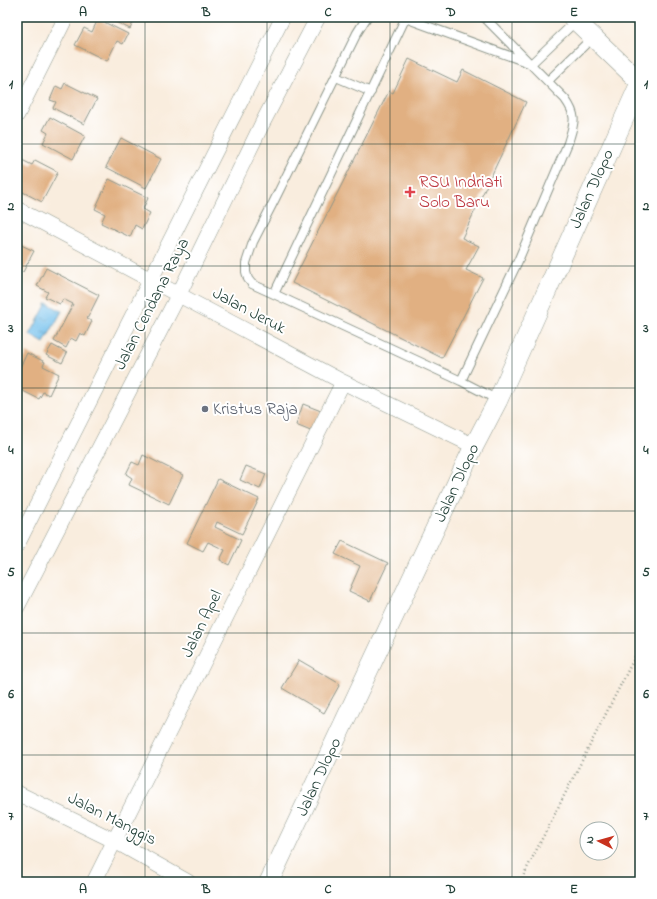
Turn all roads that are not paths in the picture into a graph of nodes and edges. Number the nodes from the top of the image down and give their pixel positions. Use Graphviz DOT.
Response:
graph roads {
  1 [pos="66,17"];
  2 [pos="283,17"];
  3 [pos="318,17"];
  4 [pos="367,17"];
  5 [pos="406,17"];
  6 [pos="484,17"];
  7 [pos="574,19"];
  8 [pos="593,37"];
  9 [pos="531,64"];
  10 [pos="336,77"];
  11 [pos="548,81"];
  12 [pos="640,82"];
  13 [pos="371,92"];
  14 [pos="17,115"];
  15 [pos="17,209"];
  16 [pos="151,280"];
  17 [pos="179,294"];
  18 [pos="274,294"];
  19 [pos="461,381"];
  20 [pos="343,382"];
  21 [pos="498,400"];
  22 [pos="466,442"];
  23 [pos="17,545"];
  24 [pos="17,607"];
  25 [pos="17,793"];
  26 [pos="115,840"];
  27 [pos="94,882"];
  28 [pos="188,882"];
  29 [pos="269,882"];
  1 -- 14 [label="street"];
  2 -- 16 [label="street, Jalan Cendana Raya"];
  3 -- 17 [label="street, Jalan Cendana Raya"];
  4 -- 10 [label="lane"];
  5 -- 9 [label="lane"];
  5 -- 13 [label="lane"];
  6 -- 9 [label="lane"];
  7 -- 8 [label="street"];
  7 -- 9 [label="lane"];
  8 -- 11 [label="lane"];
  8 -- 12 [label="street"];
  9 -- 11 [label="lane"];
  10 -- 13 [label="lane"];
  10 -- 18 [label="lane"];
  11 -- 19 [label="lane"];
  12 -- 21 [label="street, Jalan Dlopo"];
  13 -- 18 [label="lane"];
  15 -- 16 [label="street, Jalan Jeruk"];
  16 -- 17 [label="street, Jalan Jeruk"];
  16 -- 23 [label="street, Jalan Cendana Raya"];
  17 -- 20 [label="street, Jalan Jeruk"];
  17 -- 24 [label="street, Jalan Cendana Raya"];
  18 -- 19 [label="lane"];
  19 -- 21 [label="lane"];
  20 -- 22 [label="street, Jalan Jeruk"];
  20 -- 26 [label="street, Jalan Apel"];
  21 -- 29 [label="street, Jalan Dlopo"];
  25 -- 26 [label="street, Jalan Manggis"];
  26 -- 27 [label="street, Jalan Apel"];
  26 -- 28 [label="street, Jalan Manggis"];
}
